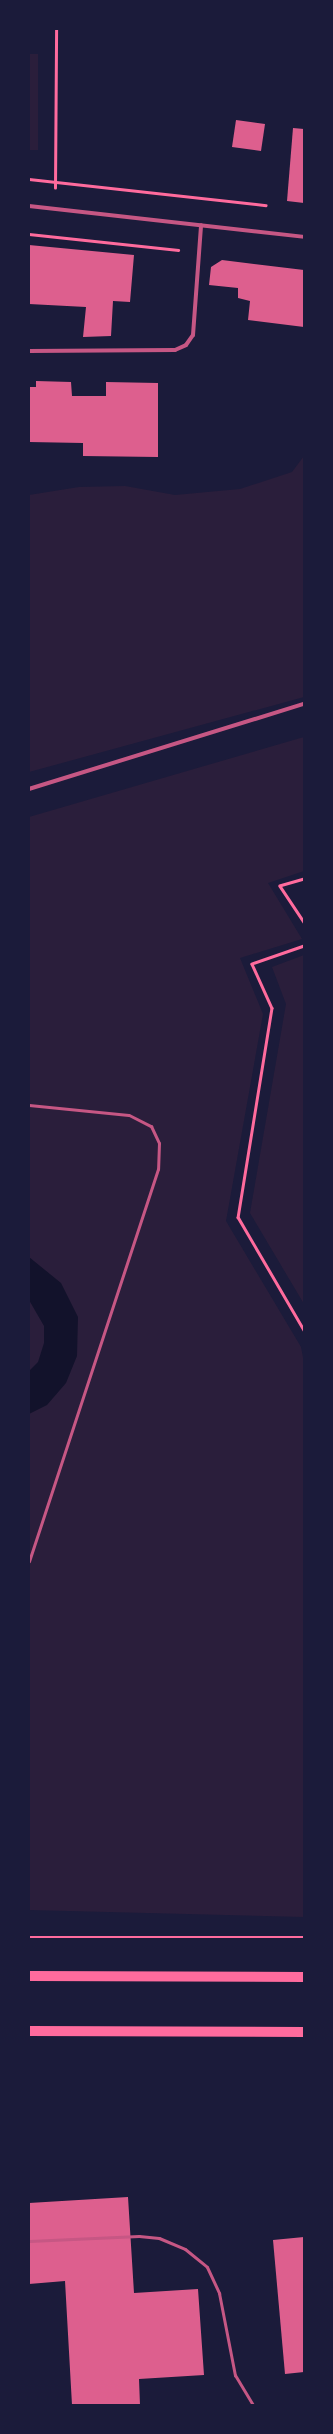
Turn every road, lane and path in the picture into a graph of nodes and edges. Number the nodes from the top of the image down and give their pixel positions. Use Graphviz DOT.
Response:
graph roads {
  1 [pos="56,29"];
  2 [pos="29,179"];
  3 [pos="56,182"];
  4 [pos="266,205"];
  5 [pos="29,206"];
  6 [pos="201,225"];
  7 [pos="29,234"];
  8 [pos="304,237"];
  9 [pos="199,252"];
  10 [pos="29,352"];
  11 [pos="304,704"];
  12 [pos="29,789"];
  13 [pos="304,879"];
  14 [pos="304,922"];
  15 [pos="304,946"];
  16 [pos="29,1105"];
  17 [pos="304,1330"];
  18 [pos="29,1561"];
  19 [pos="29,1937"];
  20 [pos="304,1937"];
  21 [pos="29,1976"];
  22 [pos="304,1977"];
  23 [pos="29,2031"];
  24 [pos="304,2032"];
  25 [pos="29,2241"];
  26 [pos="253,2405"];
  1 -- 3 [label="path"];
  2 -- 3 [label="path"];
  3 -- 4 [label="path"];
  5 -- 6 [label="street"];
  6 -- 8 [label="street"];
  6 -- 9 [label="street"];
  7 -- 9 [label="path"];
  9 -- 10 [label="street"];
  11 -- 12 [label="street"];
  13 -- 14 [label="path"];
  15 -- 17 [label="path"];
  16 -- 18 [label="lane"];
  19 -- 20 [label="path"];
  21 -- 22 [label="main road"];
  23 -- 24 [label="main road"];
  25 -- 26 [label="lane"];
}
